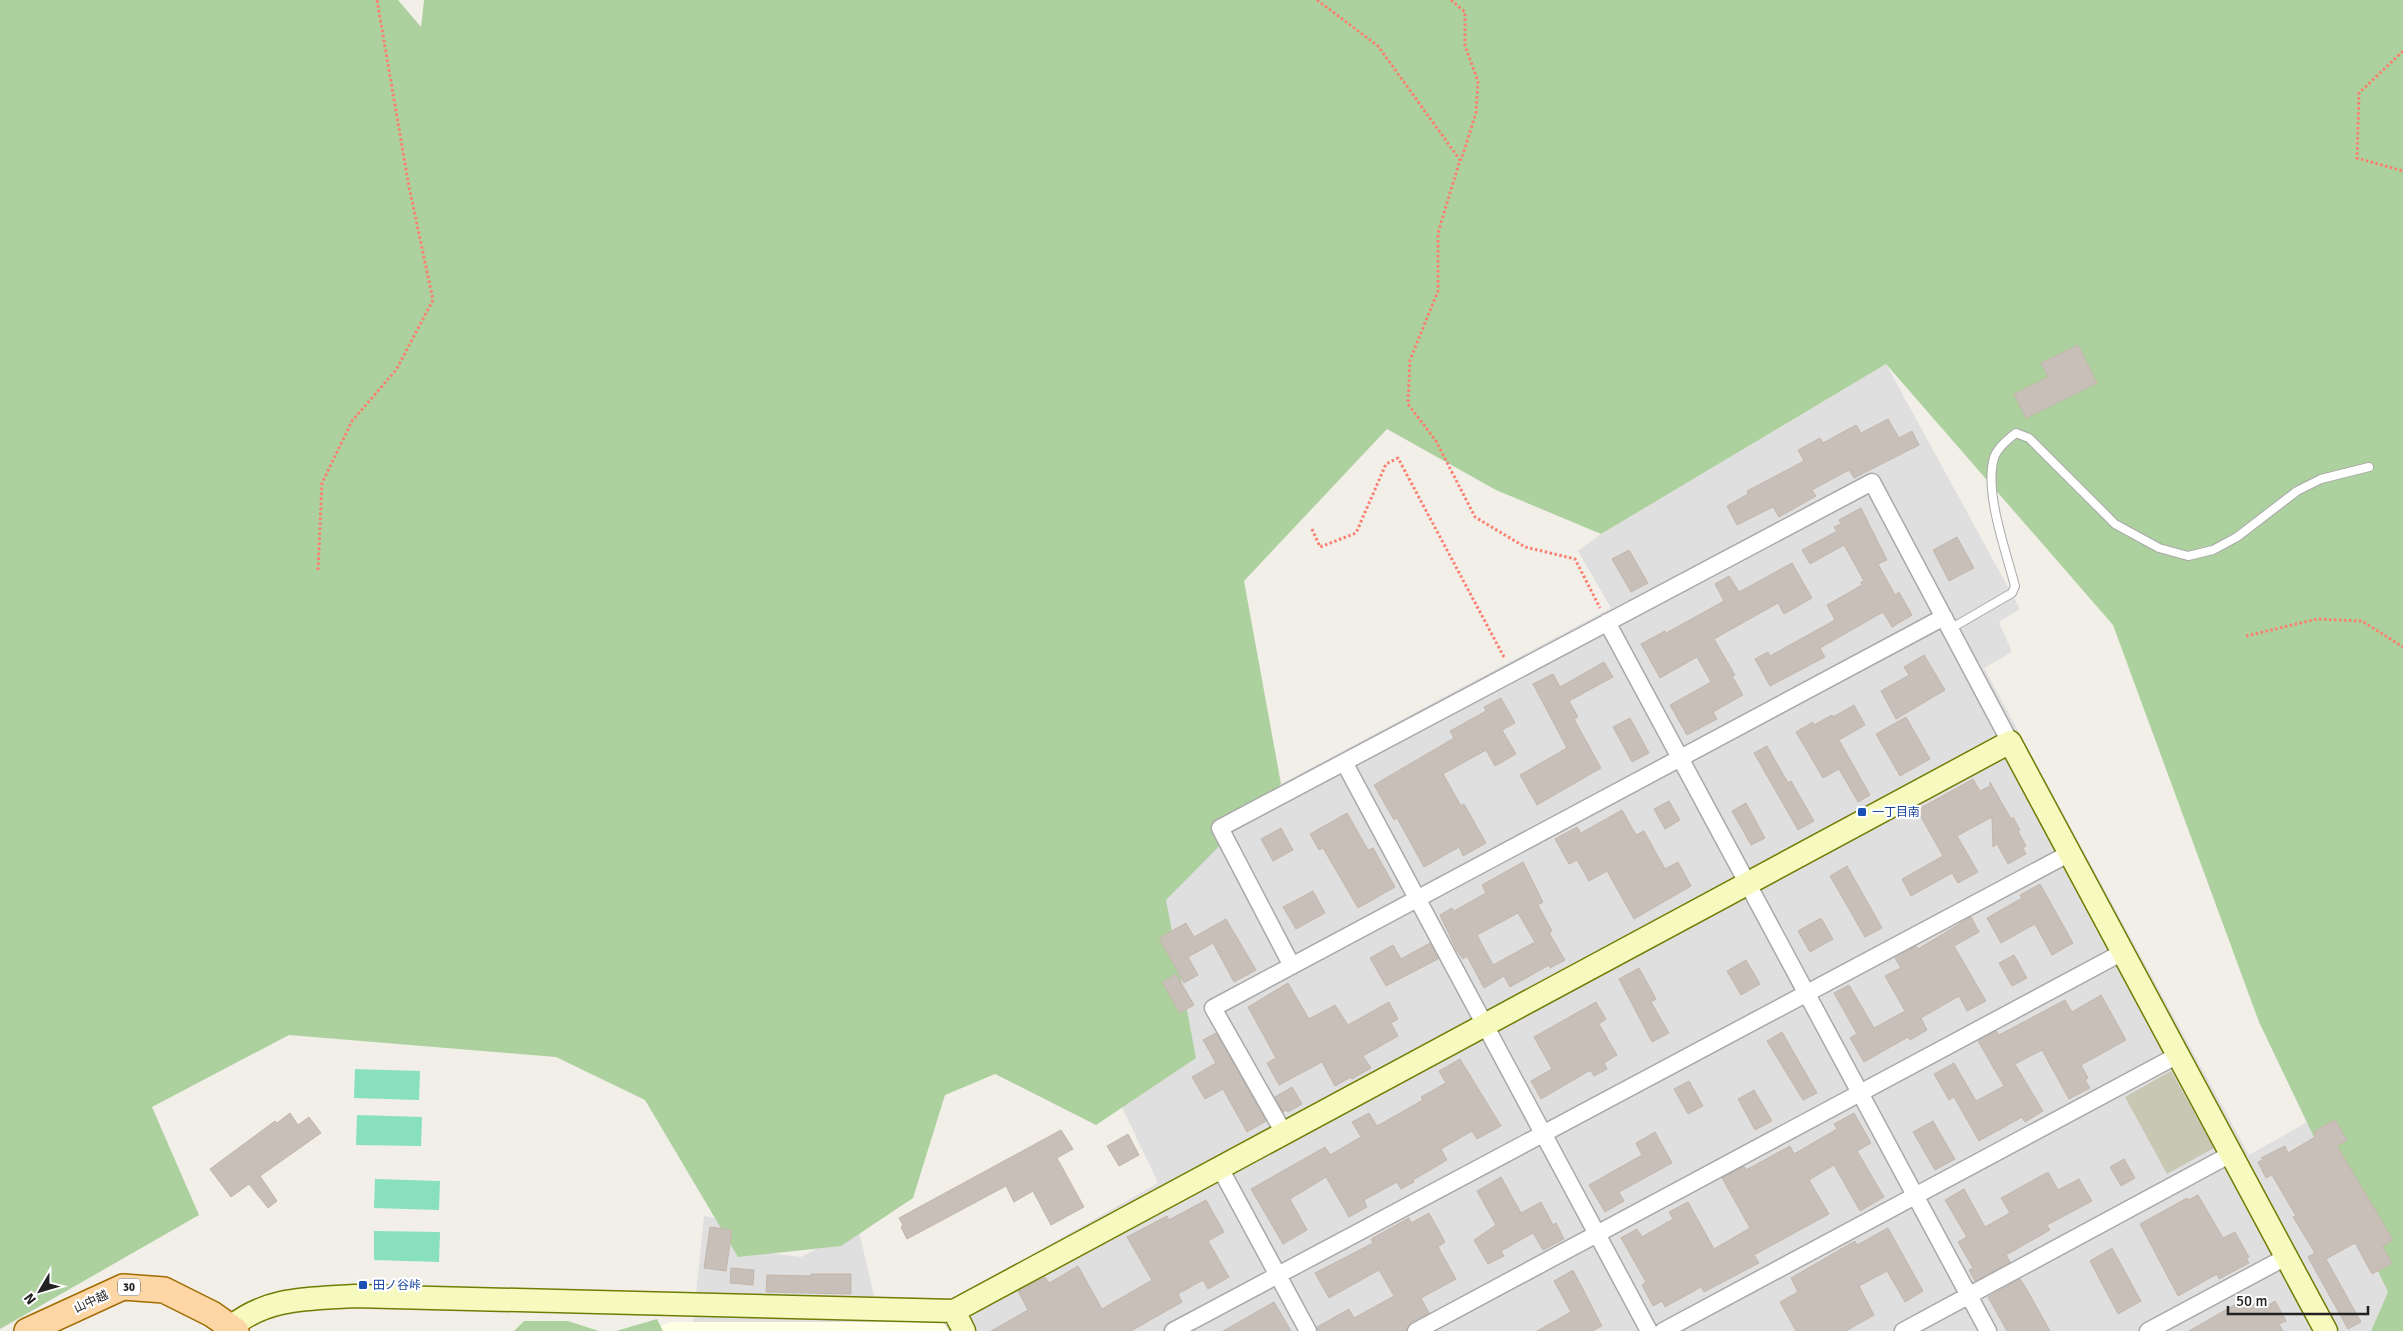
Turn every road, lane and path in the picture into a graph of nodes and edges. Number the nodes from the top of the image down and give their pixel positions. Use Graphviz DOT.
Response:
graph roads {
  1 [pos="377,0"];
  2 [pos="1317,0"];
  3 [pos="1451,0"];
  4 [pos="2403,51"];
  5 [pos="1460,160"];
  6 [pos="2403,171"];
  7 [pos="2369,467"];
  8 [pos="1312,528"];
  9 [pos="318,570"];
  10 [pos="1608,622"];
  11 [pos="1947,623"];
  12 [pos="2246,636"];
  13 [pos="2403,647"];
  14 [pos="1512,673"];
  15 [pos="2010,742"];
  16 [pos="1680,758"];
  17 [pos="1344,762"];
  18 [pos="2070,853"];
  19 [pos="1748,883"];
  20 [pos="1417,899"];
  21 [pos="2123,952"];
  22 [pos="1292,966"];
  23 [pos="1807,993"];
  24 [pos="1485,1025"];
  25 [pos="2178,1055"];
  26 [pos="1860,1093"];
  27 [pos="1284,1133"];
  28 [pos="1543,1134"];
  29 [pos="2231,1154"];
  30 [pos="1220,1168"];
  31 [pos="1916,1195"];
  32 [pos="1597,1234"];
  33 [pos="2286,1256"];
  34 [pos="1278,1275"];
  35 [pos="1969,1295"];
  36 [pos="954,1311"];
  37 [pos="232,1330"];
  38 [pos="27,1331"];
  39 [pos="964,1331"];
  40 [pos="1173,1331"];
  41 [pos="1308,1331"];
  42 [pos="1416,1331"];
  43 [pos="1649,1331"];
  44 [pos="1663,1331"];
  45 [pos="1903,1331"];
  46 [pos="1988,1331"];
  47 [pos="2148,1331"];
  48 [pos="2326,1331"];
  1 -- 9 [label="path"];
  2 -- 5 [label="path"];
  3 -- 5 [label="path"];
  4 -- 6 [label="path"];
  5 -- 10 [label="path"];
  7 -- 11 [label="lane"];
  8 -- 14 [label="path"];
  10 -- 11 [label="street"];
  10 -- 14 [label="street"];
  10 -- 16 [label="street"];
  11 -- 15 [label="street"];
  11 -- 16 [label="street"];
  12 -- 13 [label="path"];
  14 -- 17 [label="street"];
  15 -- 18 [label="street"];
  15 -- 19 [label="street"];
  16 -- 19 [label="street"];
  16 -- 20 [label="street"];
  17 -- 20 [label="street"];
  17 -- 22 [label="street"];
  18 -- 21 [label="street"];
  18 -- 23 [label="street"];
  19 -- 23 [label="street"];
  19 -- 24 [label="street"];
  20 -- 22 [label="street"];
  20 -- 24 [label="street"];
  21 -- 25 [label="street"];
  21 -- 26 [label="street"];
  22 -- 27 [label="street"];
  23 -- 26 [label="street"];
  23 -- 28 [label="street"];
  24 -- 27 [label="street"];
  24 -- 28 [label="street"];
  25 -- 29 [label="street"];
  25 -- 31 [label="street"];
  26 -- 31 [label="street"];
  26 -- 32 [label="street"];
  27 -- 30 [label="street"];
  28 -- 32 [label="street"];
  28 -- 34 [label="street"];
  29 -- 33 [label="street"];
  29 -- 35 [label="street"];
  30 -- 34 [label="street"];
  30 -- 36 [label="street"];
  31 -- 35 [label="street"];
  31 -- 44 [label="street"];
  32 -- 42 [label="street"];
  32 -- 43 [label="street"];
  33 -- 47 [label="street"];
  33 -- 48 [label="street"];
  34 -- 40 [label="street"];
  34 -- 41 [label="street"];
  35 -- 45 [label="street"];
  35 -- 46 [label="street"];
  36 -- 37 [label="street"];
  36 -- 39 [label="street"];
  37 -- 38 [label="main road, 山中越 / 30"];
}
